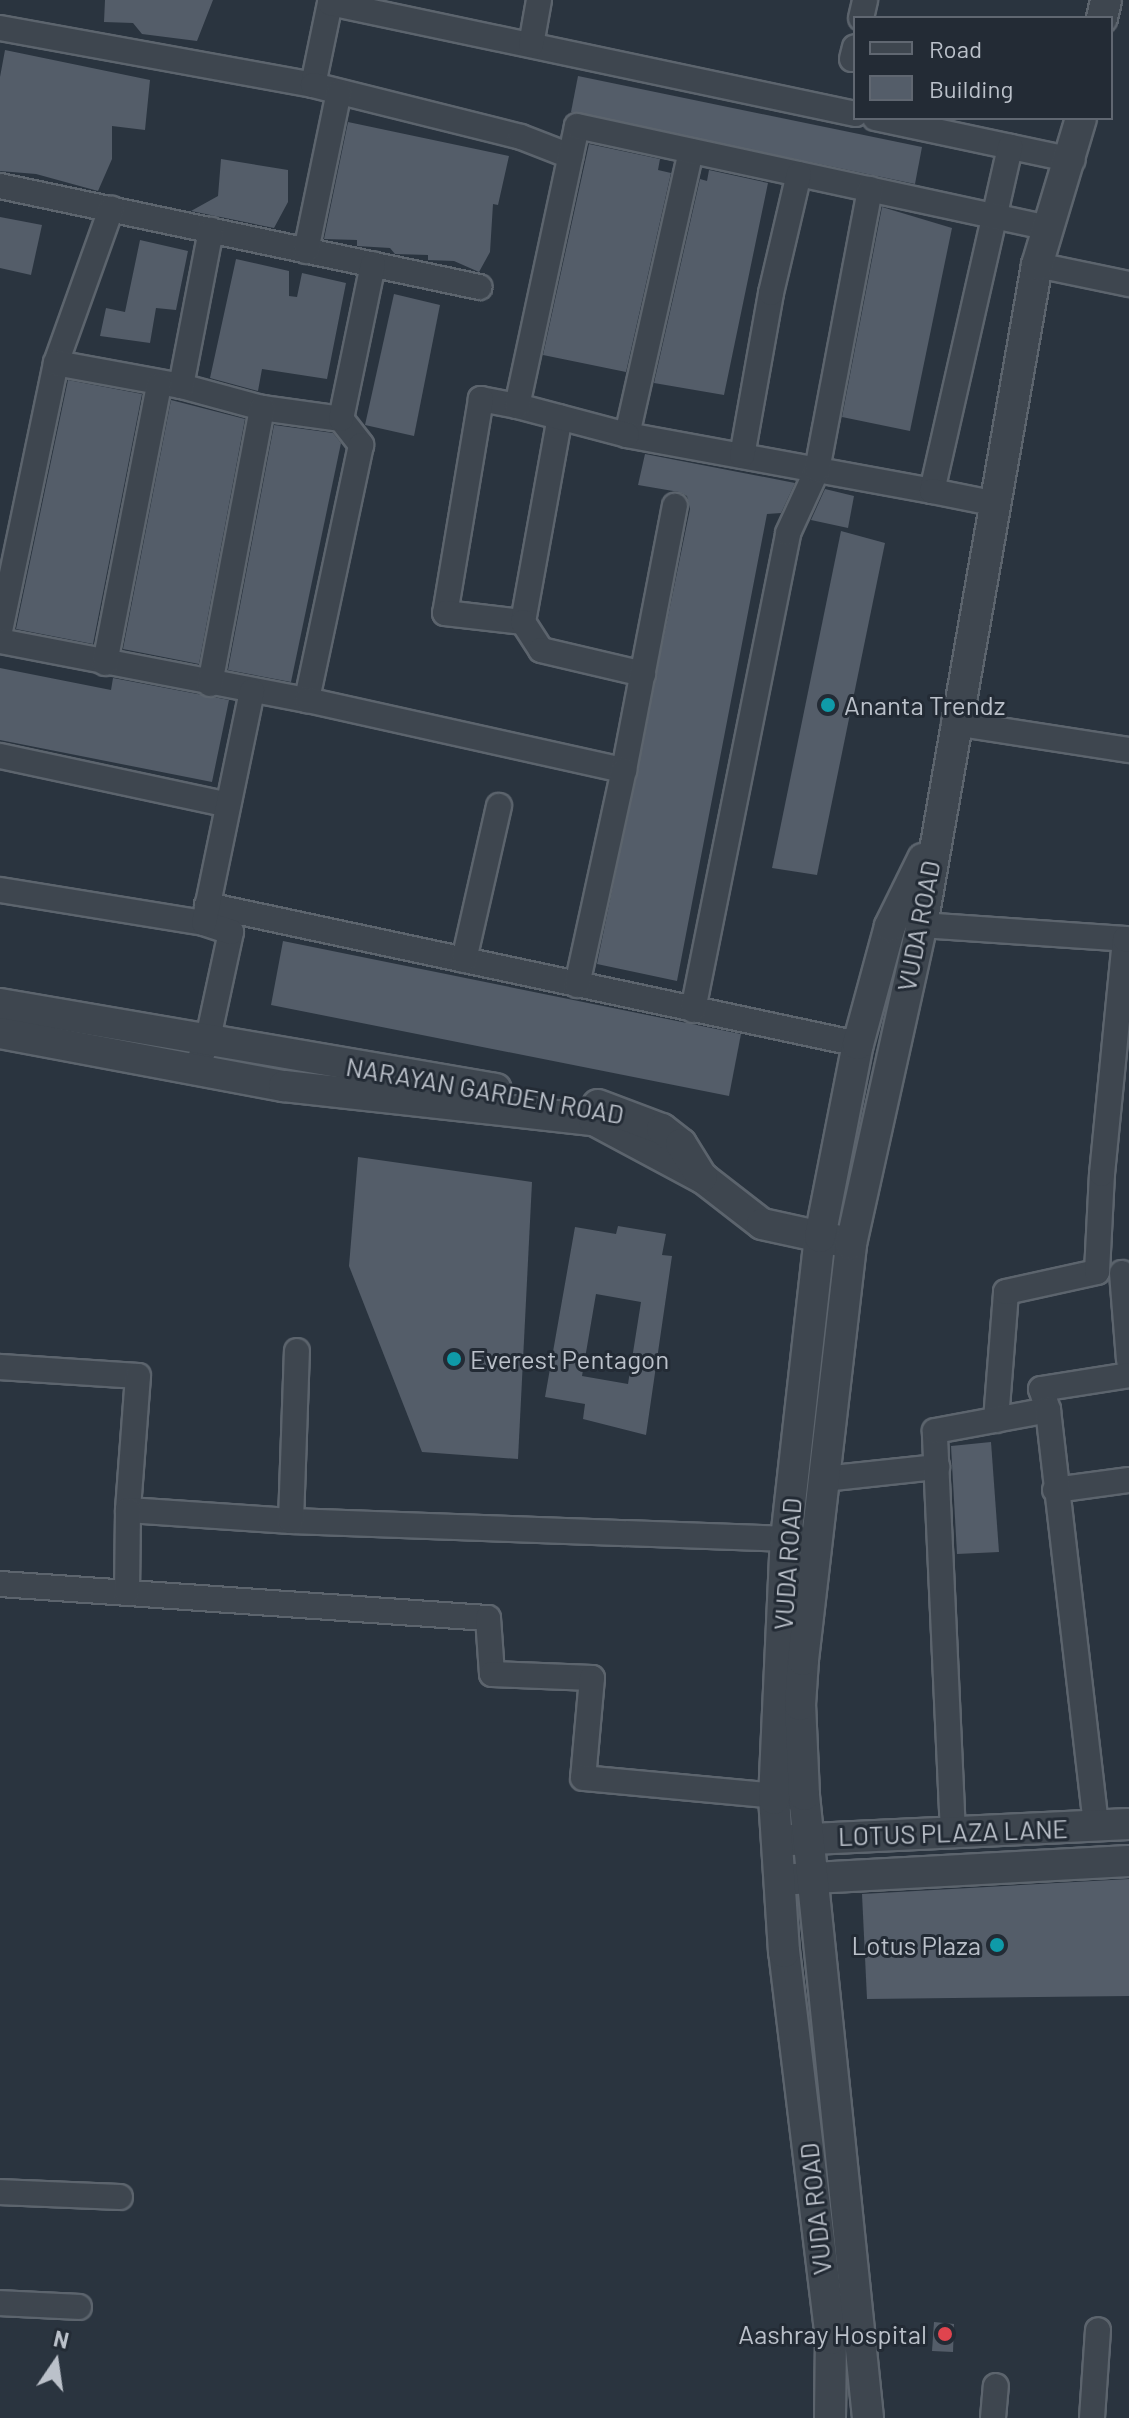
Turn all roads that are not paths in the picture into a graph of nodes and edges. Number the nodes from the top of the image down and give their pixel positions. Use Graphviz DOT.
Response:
graph roads {
  1 [pos="539,0"];
  2 [pos="330,2"];
  3 [pos="0,28"];
  4 [pos="531,45"];
  5 [pos="313,85"];
  6 [pos="339,92"];
  7 [pos="853,114"];
  8 [pos="885,120"];
  9 [pos="1080,120"];
  10 [pos="1015,147"];
  11 [pos="691,151"];
  12 [pos="570,156"];
  13 [pos="1060,157"];
  14 [pos="799,174"];
  15 [pos="0,186"];
  16 [pos="870,189"];
  17 [pos="111,209"];
  18 [pos="1016,221"];
  19 [pos="211,230"];
  20 [pos="306,251"];
  21 [pos="373,264"];
  22 [pos="1037,265"];
  23 [pos="1129,284"];
  24 [pos="479,287"];
  25 [pos="56,363"];
  26 [pos="170,385"];
  27 [pos="517,406"];
  28 [pos="262,408"];
  29 [pos="560,417"];
  30 [pos="341,419"];
  31 [pos="627,435"];
  32 [pos="742,456"];
  33 [pos="817,470"];
  34 [pos="935,492"];
  35 [pos="992,503"];
  36 [pos="675,506"];
  37 [pos="523,622"];
  38 [pos="0,631"];
  39 [pos="0,641"];
  40 [pos="105,663"];
  41 [pos="643,674"];
  42 [pos="210,684"];
  43 [pos="252,691"];
  44 [pos="307,700"];
  45 [pos="954,723"];
  46 [pos="1129,750"];
  47 [pos="0,756"];
  48 [pos="624,770"];
  49 [pos="228,805"];
  50 [pos="499,806"];
  51 [pos="935,836"];
  52 [pos="0,890"];
  53 [pos="206,914"];
  54 [pos="922,925"];
  55 [pos="1127,939"];
  56 [pos="464,960"];
  57 [pos="577,985"];
  58 [pos="0,1004"];
  59 [pos="693,1010"];
  60 [pos="0,1033"];
  61 [pos="858,1044"];
  62 [pos="201,1056"];
  63 [pos="820,1237"];
  64 [pos="851,1244"];
  65 [pos="1122,1273"];
  66 [pos="297,1351"];
  67 [pos="1129,1360"];
  68 [pos="0,1367"];
  69 [pos="1129,1375"];
  70 [pos="1048,1410"];
  71 [pos="996,1420"];
  72 [pos="937,1467"];
  73 [pos="824,1479"];
  74 [pos="1129,1480"];
  75 [pos="1055,1490"];
  76 [pos="128,1510"];
  77 [pos="291,1521"];
  78 [pos="786,1539"];
  79 [pos="817,1540"];
  80 [pos="0,1584"];
  81 [pos="127,1593"];
  82 [pos="804,1795"];
  83 [pos="774,1799"];
  84 [pos="1129,1824"];
  85 [pos="1096,1826"];
  86 [pos="953,1833"];
  87 [pos="810,1837"];
  88 [pos="777,1842"];
  89 [pos="1129,1861"];
  90 [pos="814,1877"];
  91 [pos="780,1880"];
  92 [pos="0,2192"];
  93 [pos="120,2197"];
  94 [pos="0,2303"];
  95 [pos="79,2307"];
  96 [pos="1098,2330"];
  97 [pos="996,2386"];
  98 [pos="830,2418"];
  99 [pos="868,2418"];
  100 [pos="993,2418"];
  101 [pos="1092,2418"];
  1 -- 4 [label="street"];
  2 -- 4 [label="street"];
  2 -- 5 [label="street"];
  3 -- 5 [label="street"];
  4 -- 7 [label="street"];
  5 -- 6 [label="street"];
  6 -- 12 [label="street"];
  6 -- 20 [label="street"];
  8 -- 10 [label="street"];
  9 -- 13 [label="street"];
  10 -- 13 [label="street"];
  10 -- 18 [label="street"];
  11 -- 12 [label="street"];
  11 -- 14 [label="street"];
  11 -- 31 [label="street"];
  12 -- 27 [label="street"];
  13 -- 18 [label="street"];
  14 -- 16 [label="street"];
  14 -- 32 [label="street"];
  15 -- 17 [label="street"];
  16 -- 18 [label="street"];
  16 -- 33 [label="street"];
  17 -- 19 [label="street"];
  17 -- 25 [label="street"];
  18 -- 22 [label="street"];
  18 -- 34 [label="street"];
  19 -- 20 [label="street"];
  19 -- 26 [label="street"];
  20 -- 21 [label="street"];
  21 -- 24 [label="street"];
  21 -- 30 [label="street"];
  22 -- 23 [label="street"];
  22 -- 35 [label="street"];
  25 -- 26 [label="street"];
  25 -- 38 [label="street"];
  26 -- 28 [label="street"];
  26 -- 40 [label="street"];
  27 -- 29 [label="street"];
  27 -- 37 [label="street"];
  28 -- 30 [label="street"];
  28 -- 42 [label="street"];
  29 -- 31 [label="street"];
  29 -- 37 [label="street"];
  30 -- 44 [label="street"];
  31 -- 32 [label="street"];
  32 -- 33 [label="street"];
  33 -- 34 [label="street"];
  33 -- 59 [label="street"];
  34 -- 35 [label="street"];
  35 -- 45 [label="street"];
  36 -- 41 [label="street"];
  37 -- 41 [label="street"];
  39 -- 40 [label="street"];
  40 -- 42 [label="street"];
  41 -- 48 [label="street"];
  42 -- 43 [label="street"];
  43 -- 44 [label="street"];
  43 -- 49 [label="street"];
  44 -- 48 [label="street"];
  45 -- 46 [label="street"];
  45 -- 51 [label="street"];
  47 -- 49 [label="street"];
  48 -- 57 [label="street"];
  49 -- 53 [label="street"];
  50 -- 56 [label="street"];
  51 -- 54 [label="street, VUDA ROAD"];
  51 -- 61 [label="street, VUDA ROAD"];
  52 -- 53 [label="street"];
  53 -- 56 [label="street"];
  53 -- 62 [label="street"];
  54 -- 55 [label="street"];
  54 -- 64 [label="street, VUDA ROAD"];
  55 -- 71 [label="street"];
  56 -- 57 [label="street"];
  57 -- 59 [label="street"];
  58 -- 62 [label="street, NARAYAN GARDEN ROAD"];
  59 -- 61 [label="street"];
  60 -- 62 [label="street, NARAYAN GARDEN ROAD"];
  61 -- 63 [label="street, VUDA ROAD"];
  62 -- 63 [label="street, NARAYAN GARDEN ROAD"];
  63 -- 64 [label="street"];
  63 -- 78 [label="street, VUDA ROAD"];
  64 -- 73 [label="street, VUDA ROAD"];
  65 -- 67 [label="street"];
  66 -- 77 [label="street"];
  68 -- 76 [label="street"];
  69 -- 70 [label="street"];
  70 -- 71 [label="street"];
  70 -- 75 [label="street"];
  71 -- 72 [label="street"];
  72 -- 73 [label="street"];
  72 -- 86 [label="street"];
  73 -- 79 [label="street, VUDA ROAD"];
  74 -- 75 [label="street"];
  75 -- 85 [label="street"];
  76 -- 77 [label="street"];
  76 -- 81 [label="street"];
  77 -- 78 [label="street"];
  78 -- 79 [label="street"];
  78 -- 83 [label="street, VUDA ROAD"];
  79 -- 82 [label="street, VUDA ROAD"];
  80 -- 81 [label="street"];
  81 -- 83 [label="street"];
  82 -- 83 [label="street"];
  82 -- 87 [label="street, VUDA ROAD"];
  83 -- 88 [label="street, VUDA ROAD"];
  84 -- 85 [label="street, LOTUS PLAZA LANE"];
  85 -- 86 [label="street, LOTUS PLAZA LANE"];
  86 -- 87 [label="street, LOTUS PLAZA LANE"];
  87 -- 88 [label="street, LOTUS PLAZA LANE"];
  87 -- 90 [label="street, VUDA ROAD"];
  88 -- 91 [label="street, VUDA ROAD"];
  89 -- 90 [label="street, LOTUS PLAZA LANE"];
  90 -- 91 [label="street, LOTUS PLAZA LANE"];
  90 -- 99 [label="street, VUDA ROAD"];
  91 -- 98 [label="street, VUDA ROAD"];
  92 -- 93 [label="street"];
  94 -- 95 [label="street"];
  96 -- 101 [label="street"];
  97 -- 100 [label="street"];
}
